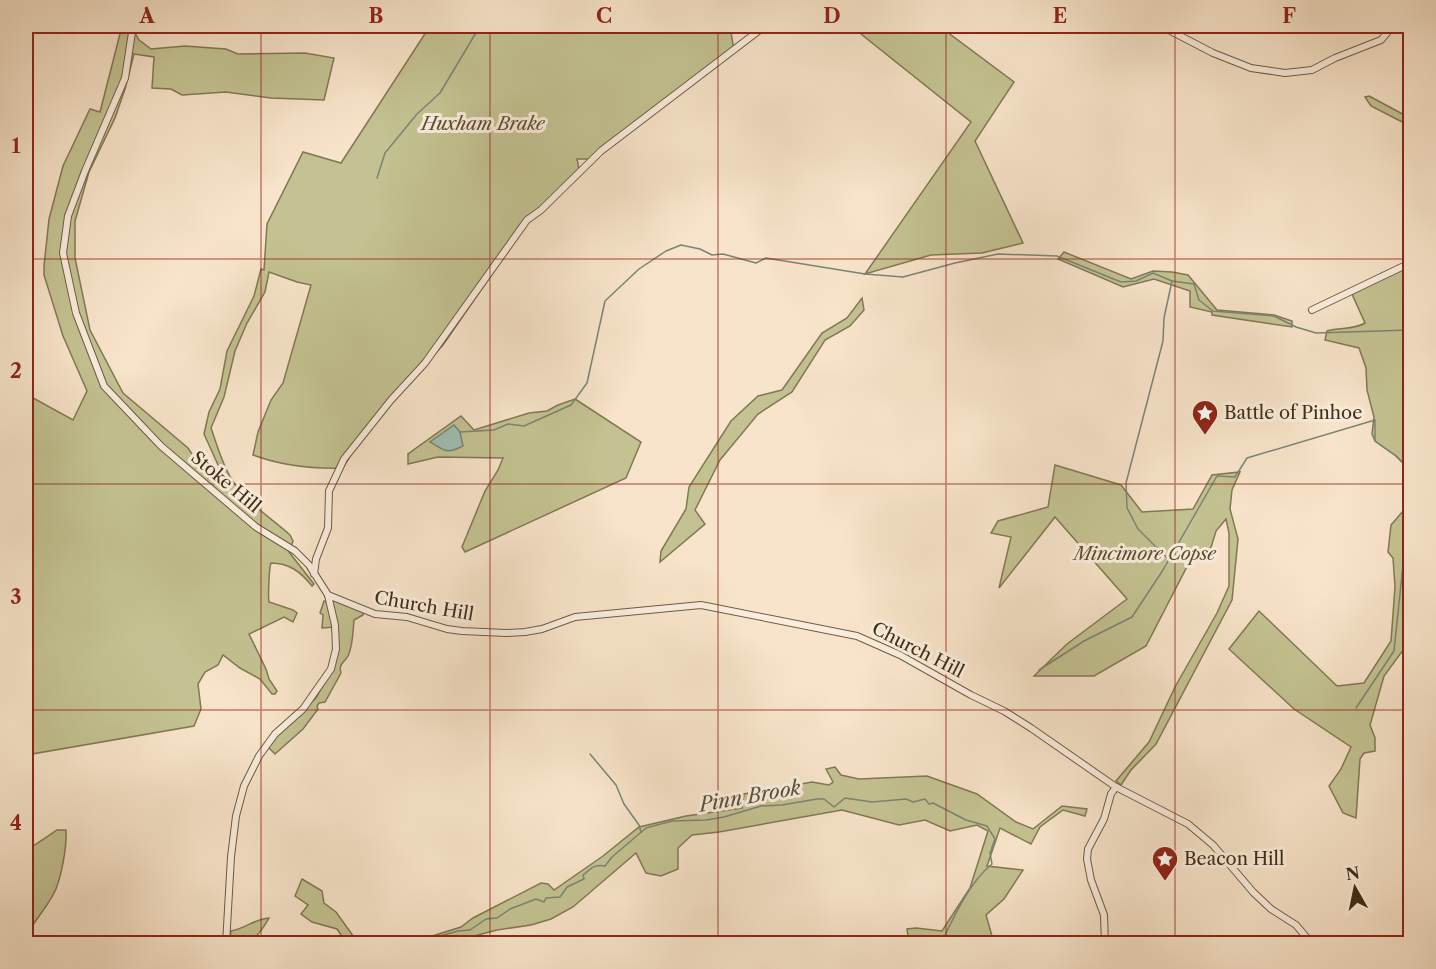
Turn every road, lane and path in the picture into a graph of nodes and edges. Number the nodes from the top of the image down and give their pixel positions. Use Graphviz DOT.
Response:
graph roads {
  1 [pos="133,26"];
  2 [pos="765,26"];
  3 [pos="1161,26"];
  4 [pos="1393,26"];
  5 [pos="1410,263"];
  6 [pos="1312,310"];
  7 [pos="312,564"];
  8 [pos="328,595"];
  9 [pos="1116,787"];
  10 [pos="226,944"];
  11 [pos="1105,944"];
  12 [pos="1312,944"];
  1 -- 7 [label="street, Stoke Hill"];
  2 -- 7 [label="street"];
  3 -- 4 [label="street"];
  5 -- 6 [label="street"];
  7 -- 8 [label="street, Stoke Hill"];
  8 -- 9 [label="street, Church Hill"];
  8 -- 10 [label="street, Stoke Hill"];
  9 -- 11 [label="street"];
  9 -- 12 [label="street, Church Hill"];
}
